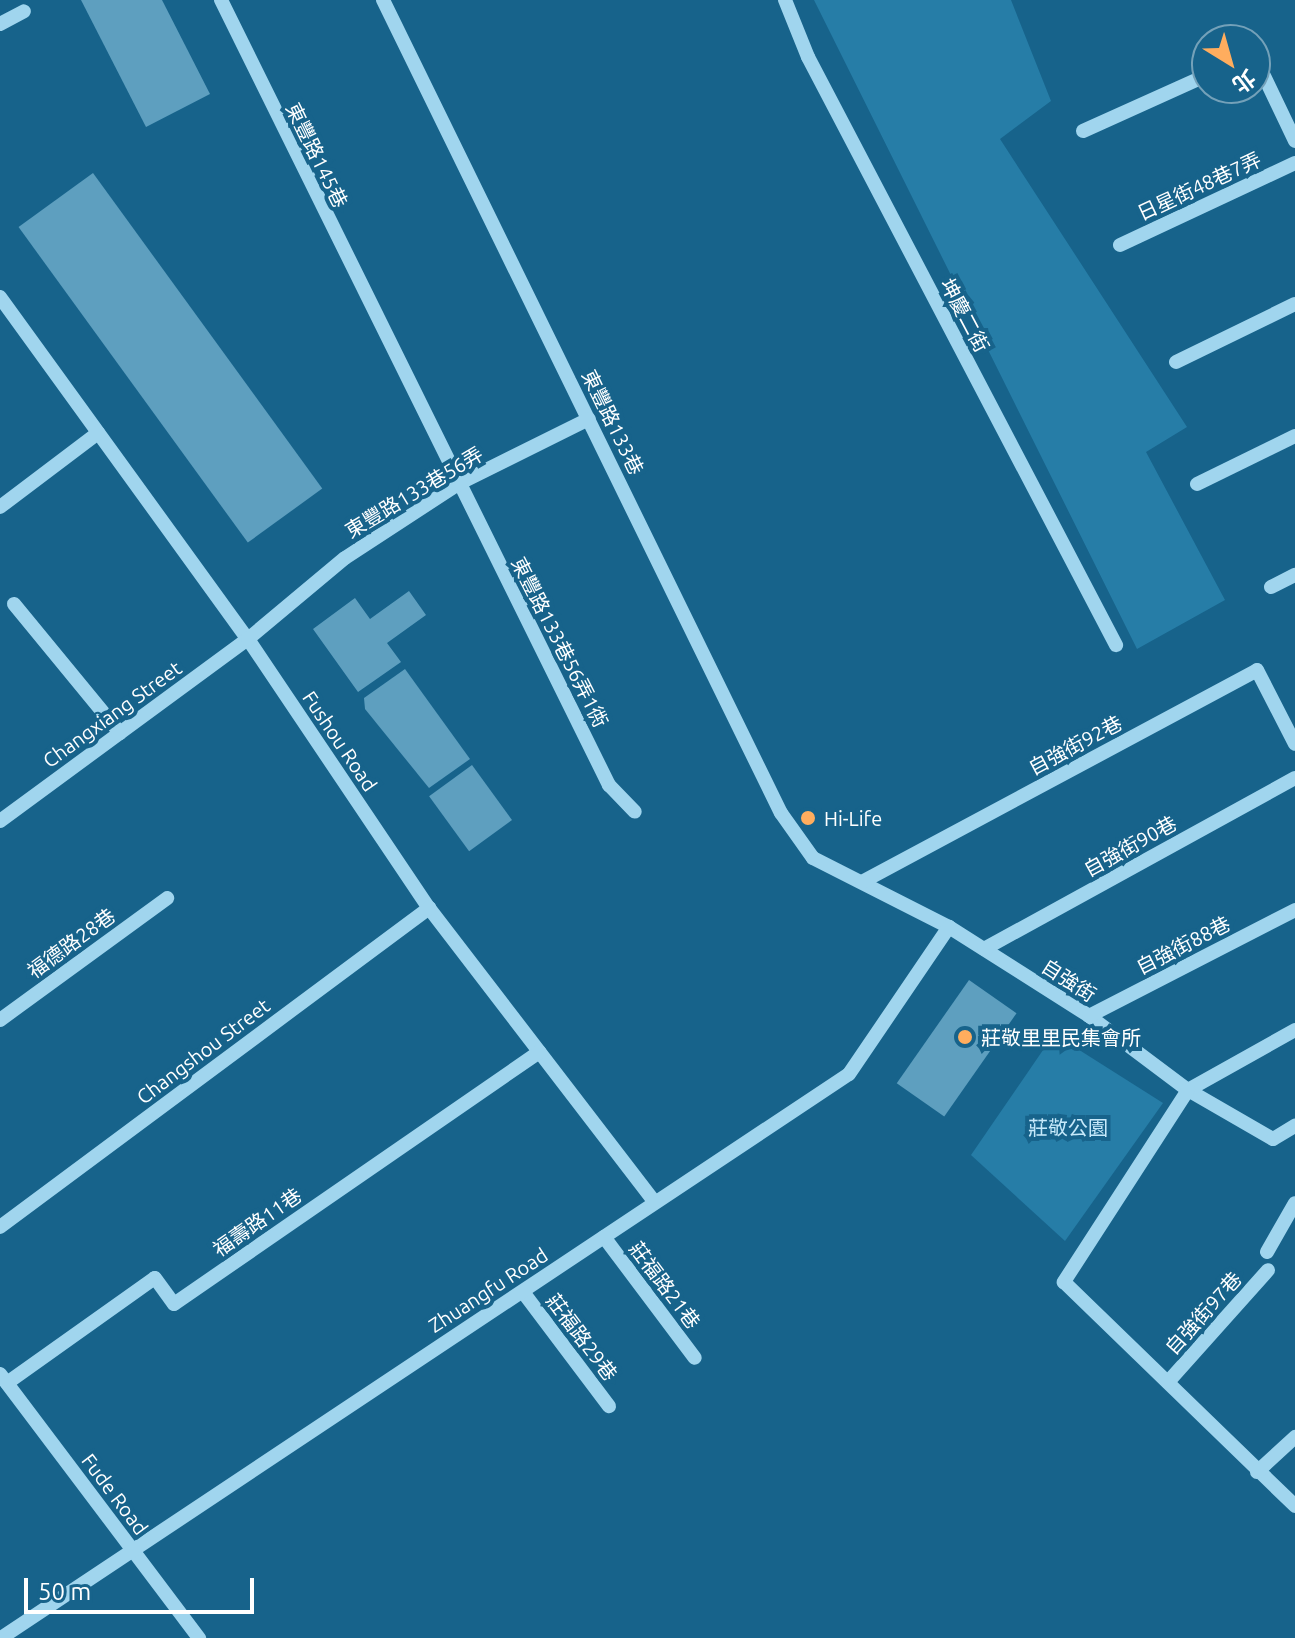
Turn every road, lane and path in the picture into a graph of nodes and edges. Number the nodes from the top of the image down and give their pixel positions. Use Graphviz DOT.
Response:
graph roads {
  1 [pos="221,0"];
  2 [pos="383,0"];
  3 [pos="785,0"];
  4 [pos="24,11"];
  5 [pos="0,24"];
  6 [pos="1191,82"];
  7 [pos="1271,91"];
  8 [pos="1083,131"];
  9 [pos="1295,141"];
  10 [pos="1295,163"];
  11 [pos="1120,245"];
  12 [pos="0,297"];
  13 [pos="1295,304"];
  14 [pos="1176,362"];
  15 [pos="589,419"];
  16 [pos="98,433"];
  17 [pos="1295,436"];
  18 [pos="458,484"];
  19 [pos="1197,484"];
  20 [pos="0,507"];
  21 [pos="1295,575"];
  22 [pos="1271,587"];
  23 [pos="14,604"];
  24 [pos="248,639"];
  25 [pos="1116,645"];
  26 [pos="120,733"];
  27 [pos="1295,744"];
  28 [pos="1295,778"];
  29 [pos="635,812"];
  30 [pos="0,821"];
  31 [pos="813,858"];
  32 [pos="862,882"];
  33 [pos="167,898"];
  34 [pos="429,908"];
  35 [pos="1295,910"];
  36 [pos="949,927"];
  37 [pos="984,949"];
  38 [pos="1089,1016"];
  39 [pos="0,1020"];
  40 [pos="1295,1030"];
  41 [pos="539,1052"];
  42 [pos="1188,1090"];
  43 [pos="1295,1126"];
  44 [pos="654,1201"];
  45 [pos="1295,1203"];
  46 [pos="0,1227"];
  47 [pos="604,1237"];
  48 [pos="1267,1252"];
  49 [pos="1268,1270"];
  50 [pos="523,1292"];
  51 [pos="695,1358"];
  52 [pos="4,1379"];
  53 [pos="1168,1382"];
  54 [pos="609,1406"];
  55 [pos="1295,1437"];
  56 [pos="1257,1472"];
  57 [pos="1295,1506"];
  58 [pos="131,1548"];
  59 [pos="1,1638"];
  60 [pos="199,1638"];
  1 -- 18 [label="street, 東豐路145巷"];
  2 -- 15 [label="street, 東豐路133巷"];
  3 -- 25 [label="street, 坤慶二街"];
  4 -- 5 [label="street"];
  6 -- 8 [label="street"];
  7 -- 9 [label="street"];
  10 -- 11 [label="street, 日星街48巷7弄"];
  12 -- 16 [label="street, Fushou Road"];
  13 -- 14 [label="street"];
  15 -- 18 [label="street, 東豐路133巷56弄"];
  15 -- 31 [label="street, 東豐路133巷"];
  16 -- 20 [label="street"];
  16 -- 24 [label="street, Fushou Road"];
  17 -- 19 [label="street"];
  18 -- 24 [label="street, 東豐路133巷56弄"];
  18 -- 29 [label="street, 東豐路133巷56弄1衖"];
  21 -- 22 [label="street"];
  23 -- 26 [label="street"];
  24 -- 26 [label="street, Changxiang Street"];
  24 -- 34 [label="street, Fushou Road"];
  26 -- 30 [label="street, Changxiang Street"];
  27 -- 32 [label="street, 自強街92巷"];
  28 -- 37 [label="street, 自強街90巷"];
  31 -- 32 [label="street, 自強街"];
  32 -- 36 [label="street, 自強街"];
  33 -- 39 [label="street, 福德路28巷"];
  34 -- 41 [label="street, Fushou Road"];
  34 -- 46 [label="street, Changshou Street"];
  35 -- 38 [label="street, 自強街88巷"];
  36 -- 37 [label="street, 自強街"];
  36 -- 44 [label="street, Zhuangfu Road"];
  37 -- 38 [label="street, 自強街"];
  38 -- 42 [label="street, 自強街"];
  40 -- 42 [label="street"];
  41 -- 44 [label="street, Fushou Road"];
  41 -- 52 [label="street, 福壽路11巷"];
  42 -- 43 [label="street, 自強街"];
  42 -- 53 [label="street"];
  44 -- 47 [label="street, Zhuangfu Road"];
  45 -- 48 [label="street"];
  47 -- 50 [label="street, Zhuangfu Road"];
  47 -- 51 [label="street, 莊福路21巷"];
  49 -- 53 [label="street, 自強街97巷"];
  50 -- 54 [label="street, 莊福路29巷"];
  50 -- 58 [label="street, Zhuangfu Road"];
  52 -- 58 [label="street, Fude Road"];
  53 -- 56 [label="street"];
  55 -- 56 [label="street"];
  56 -- 57 [label="street"];
  58 -- 59 [label="street, Zhuangfu Road"];
  58 -- 60 [label="street, Fude Road"];
}
